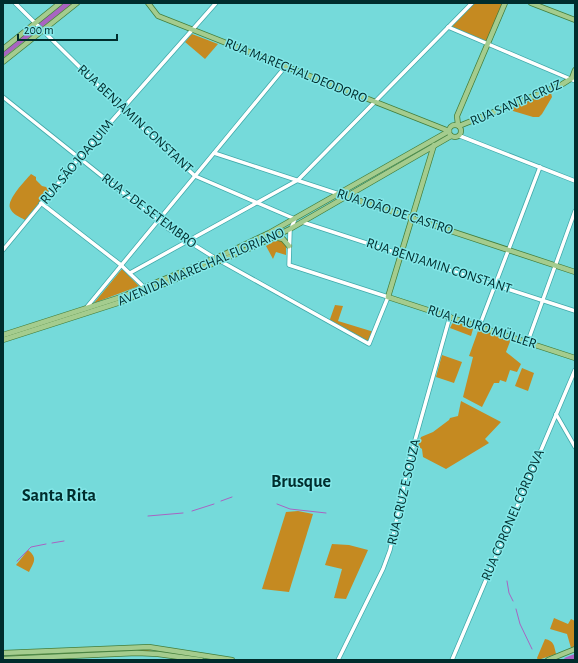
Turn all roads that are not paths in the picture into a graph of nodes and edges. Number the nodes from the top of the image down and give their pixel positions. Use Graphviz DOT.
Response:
graph roads {
  1 [pos="15,3"];
  2 [pos="60,3"];
  3 [pos="78,3"];
  4 [pos="148,3"];
  5 [pos="216,3"];
  6 [pos="472,3"];
  7 [pos="505,3"];
  8 [pos="531,3"];
  9 [pos="575,20"];
  10 [pos="36,24"];
  11 [pos="448,27"];
  12 [pos="42,29"];
  13 [pos="192,30"];
  14 [pos="488,43"];
  15 [pos="3,48"];
  16 [pos="3,62"];
  17 [pos="286,67"];
  18 [pos="575,70"];
  19 [pos="574,80"];
  20 [pos="3,97"];
  21 [pos="375,102"];
  22 [pos="122,109"];
  23 [pos="458,126"];
  24 [pos="450,133"];
  25 [pos="460,136"];
  26 [pos="433,140"];
  27 [pos="434,146"];
  28 [pos="214,153"];
  29 [pos="79,158"];
  30 [pos="540,167"];
  31 [pos="195,176"];
  32 [pos="298,180"];
  33 [pos="575,181"];
  34 [pos="339,194"];
  35 [pos="347,196"];
  36 [pos="41,203"];
  37 [pos="257,203"];
  38 [pos="575,211"];
  39 [pos="412,218"];
  40 [pos="295,219"];
  41 [pos="158,221"];
  42 [pos="302,222"];
  43 [pos="290,229"];
  44 [pos="274,237"];
  45 [pos="188,241"];
  46 [pos="289,246"];
  47 [pos="3,250"];
  48 [pos="509,250"];
  49 [pos="401,254"];
  50 [pos="215,258"];
  51 [pos="220,261"];
  52 [pos="122,265"];
  53 [pos="555,265"];
  54 [pos="130,272"];
  55 [pos="575,272"];
  56 [pos="496,284"];
  57 [pos="144,287"];
  58 [pos="388,297"];
  59 [pos="543,300"];
  60 [pos="85,309"];
  61 [pos="575,311"];
  62 [pos="450,316"];
  63 [pos="476,325"];
  64 [pos="3,335"];
  65 [pos="3,340"];
  66 [pos="528,341"];
  67 [pos="575,358"];
  68 [pos="575,370"];
  69 [pos="556,414"];
  70 [pos="575,447"];
  71 [pos="575,649"];
  72 [pos="3,654"];
  73 [pos="3,659"];
  74 [pos="202,660"];
  75 [pos="232,660"];
  76 [pos="338,660"];
  77 [pos="452,660"];
  78 [pos="548,660"];
  1 -- 10 [label="street, RUA BENJAMIN CONSTANT"];
  2 -- 10 [label="main road"];
  3 -- 12 [label="main road"];
  4 -- 13 [label="main road, RUA MARECHAL DEODORO"];
  5 -- 13 [label="street, RUA SÃO JOAQUIM"];
  6 -- 11 [label="street"];
  7 -- 14 [label="main road"];
  8 -- 9 [label="main road"];
  10 -- 12 [label="street, RUA BENJAMIN CONSTANT"];
  10 -- 15 [label="main road"];
  11 -- 14 [label="street"];
  11 -- 21 [label="street"];
  12 -- 16 [label="main road"];
  12 -- 22 [label="street, RUA BENJAMIN CONSTANT"];
  13 -- 17 [label="main road, RUA MARECHAL DEODORO"];
  13 -- 22 [label="street, RUA SÃO JOAQUIM"];
  14 -- 19 [label="street"];
  14 -- 23 [label="main road"];
  17 -- 21 [label="main road, RUA MARECHAL DEODORO"];
  17 -- 28 [label="street"];
  18 -- 19 [label="main road"];
  19 -- 23 [label="main road, RUA SANTA CRUZ"];
  20 -- 29 [label="street, RUA 7 DE SETEMBRO"];
  21 -- 24 [label="main road, RUA MARECHAL DEODORO"];
  21 -- 32 [label="street"];
  22 -- 29 [label="street, RUA SÃO JOAQUIM"];
  22 -- 31 [label="street, RUA BENJAMIN CONSTANT"];
  23 -- 24 [label="main road"];
  23 -- 25 [label="main road"];
  24 -- 25 [label="main road"];
  24 -- 26 [label="main road, AVENIDA MARECHAL FLORIANO"];
  24 -- 27 [label="main road, AVENIDA MARECHAL FLORIANO"];
  25 -- 30 [label="street"];
  26 -- 27 [label="main road"];
  26 -- 34 [label="main road, AVENIDA MARECHAL FLORIANO"];
  27 -- 35 [label="main road, AVENIDA MARECHAL FLORIANO"];
  27 -- 39 [label="main road"];
  28 -- 31 [label="street"];
  28 -- 32 [label="street, RUA JOÃO DE CASTRO"];
  29 -- 36 [label="street, RUA SÃO JOAQUIM"];
  29 -- 41 [label="street, RUA 7 DE SETEMBRO"];
  30 -- 33 [label="street"];
  30 -- 48 [label="street"];
  31 -- 37 [label="street, RUA BENJAMIN CONSTANT"];
  31 -- 41 [label="street"];
  32 -- 34 [label="street, RUA JOÃO DE CASTRO"];
  32 -- 37 [label="street"];
  34 -- 35 [label="main road, RUA JOÃO DE CASTRO"];
  34 -- 40 [label="main road, AVENIDA MARECHAL FLORIANO"];
  35 -- 39 [label="main road, RUA JOÃO DE CASTRO"];
  35 -- 42 [label="main road, AVENIDA MARECHAL FLORIANO"];
  36 -- 47 [label="street, RUA SÃO JOAQUIM"];
  36 -- 52 [label="street"];
  37 -- 40 [label="street, RUA BENJAMIN CONSTANT"];
  37 -- 45 [label="street"];
  38 -- 53 [label="street"];
  39 -- 48 [label="main road, RUA JOÃO DE CASTRO"];
  39 -- 49 [label="main road"];
  40 -- 43 [label="street"];
  40 -- 50 [label="main road, AVENIDA MARECHAL FLORIANO"];
  41 -- 45 [label="street, RUA 7 DE SETEMBRO"];
  41 -- 52 [label="street"];
  42 -- 43 [label="main road, AVENIDA MARECHAL FLORIANO"];
  42 -- 49 [label="street, RUA BENJAMIN CONSTANT"];
  43 -- 44 [label="main road, AVENIDA MARECHAL FLORIANO"];
  43 -- 46 [label="street"];
  44 -- 46 [label="main road"];
  44 -- 51 [label="main road, AVENIDA MARECHAL FLORIANO"];
  45 -- 50 [label="street, RUA 7 DE SETEMBRO"];
  45 -- 54 [label="street"];
  46 -- 58 [label="street"];
  48 -- 53 [label="main road, RUA JOÃO DE CASTRO"];
  48 -- 56 [label="street"];
  49 -- 56 [label="street, RUA BENJAMIN CONSTANT"];
  49 -- 58 [label="main road"];
  50 -- 51 [label="street, RUA 7 DE SETEMBRO"];
  50 -- 57 [label="main road, AVENIDA MARECHAL FLORIANO"];
  51 -- 58 [label="street, RUA 7 DE SETEMBRO"];
  51 -- 65 [label="main road, AVENIDA MARECHAL FLORIANO"];
  52 -- 54 [label="street"];
  52 -- 60 [label="street"];
  53 -- 55 [label="main road, RUA JOÃO DE CASTRO"];
  53 -- 59 [label="street"];
  54 -- 57 [label="street"];
  56 -- 59 [label="street, RUA BENJAMIN CONSTANT"];
  56 -- 63 [label="street"];
  57 -- 60 [label="main road, AVENIDA MARECHAL FLORIANO"];
  58 -- 62 [label="main road, RUA LAURO MÜLLER"];
  59 -- 61 [label="street, RUA BENJAMIN CONSTANT"];
  59 -- 66 [label="street"];
  60 -- 64 [label="main road, AVENIDA MARECHAL FLORIANO"];
  62 -- 63 [label="main road, RUA LAURO MÜLLER"];
  62 -- 76 [label="street, RUA CRUZ E SOUZA"];
  63 -- 66 [label="main road, RUA LAURO MÜLLER"];
  66 -- 67 [label="main road, RUA LAURO MÜLLER"];
  68 -- 69 [label="street, RUA CORONEL CÓRDOVA"];
  69 -- 70 [label="street"];
  69 -- 77 [label="street, RUA CORONEL CÓRDOVA"];
  71 -- 78 [label="main road"];
  72 -- 75 [label="main road"];
  73 -- 74 [label="main road"];
}
